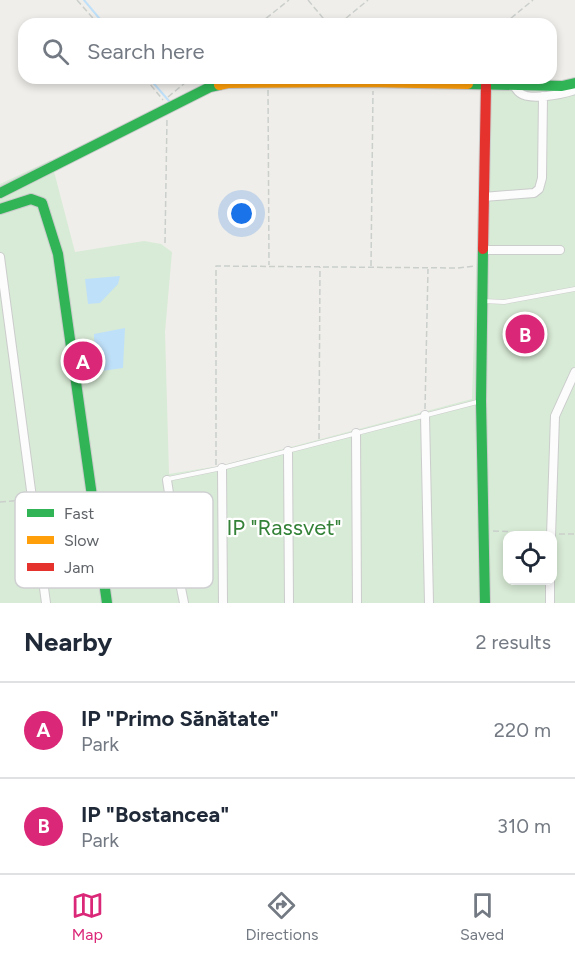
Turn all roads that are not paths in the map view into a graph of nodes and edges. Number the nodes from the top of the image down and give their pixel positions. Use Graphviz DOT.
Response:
graph roads {
  1 [pos="575,83"];
  2 [pos="224,84"];
  3 [pos="449,84"];
  4 [pos="486,85"];
  5 [pos="513,85"];
  6 [pos="575,90"];
  7 [pos="543,96"];
  8 [pos="0,193"];
  9 [pos="483,197"];
  10 [pos="0,208"];
  11 [pos="560,250"];
  12 [pos="482,255"];
  13 [pos="0,257"];
  14 [pos="575,290"];
  15 [pos="482,301"];
  16 [pos="575,372"];
  17 [pos="482,401"];
  18 [pos="425,416"];
  19 [pos="356,433"];
  20 [pos="288,451"];
  21 [pos="219,469"];
  22 [pos="167,480"];
  23 [pos="33,492"];
  24 [pos="91,492"];
  25 [pos="169,492"];
  26 [pos="551,531"];
  27 [pos="550,585"];
  28 [pos="44,588"];
  29 [pos="105,588"];
  30 [pos="181,588"];
  31 [pos="46,603"];
  32 [pos="107,603"];
  33 [pos="184,603"];
  34 [pos="223,603"];
  35 [pos="289,603"];
  36 [pos="357,603"];
  37 [pos="429,603"];
  38 [pos="484,603"];
  39 [pos="550,603"];
  1 -- 5 [label="street"];
  2 -- 8 [label="street"];
  3 -- 4 [label="street"];
  4 -- 5 [label="street"];
  4 -- 9 [label="street"];
  5 -- 7 [label="street"];
  6 -- 7 [label="street"];
  7 -- 9 [label="street"];
  9 -- 12 [label="street"];
  10 -- 24 [label="street"];
  11 -- 12 [label="street"];
  12 -- 15 [label="street"];
  13 -- 23 [label="street"];
  14 -- 15 [label="lane"];
  15 -- 17 [label="street"];
  16 -- 26 [label="street"];
  17 -- 18 [label="lane"];
  17 -- 38 [label="street"];
  18 -- 19 [label="lane"];
  18 -- 37 [label="street"];
  19 -- 20 [label="lane"];
  19 -- 36 [label="street"];
  20 -- 21 [label="lane"];
  20 -- 35 [label="street"];
  21 -- 22 [label="lane"];
  21 -- 34 [label="street"];
  22 -- 25 [label="street"];
  27 -- 39 [label="street"];
  28 -- 31 [label="street"];
  29 -- 32 [label="street"];
  30 -- 33 [label="street"];
}
